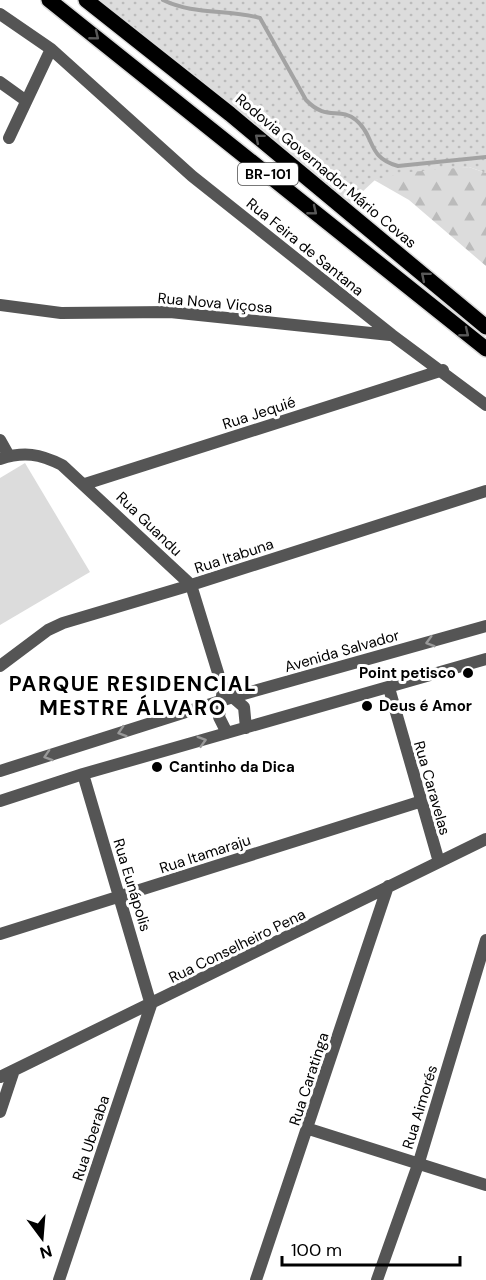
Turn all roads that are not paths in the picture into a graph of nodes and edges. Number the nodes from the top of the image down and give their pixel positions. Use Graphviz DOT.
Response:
graph roads {
  1 [pos="49,0"];
  2 [pos="86,0"];
  3 [pos="0,14"];
  4 [pos="51,49"];
  5 [pos="0,82"];
  6 [pos="25,100"];
  7 [pos="9,138"];
  8 [pos="0,305"];
  9 [pos="486,327"];
  10 [pos="392,335"];
  11 [pos="486,349"];
  12 [pos="442,370"];
  13 [pos="486,405"];
  14 [pos="0,440"];
  15 [pos="5,458"];
  16 [pos="85,484"];
  17 [pos="486,491"];
  18 [pos="191,585"];
  19 [pos="486,626"];
  20 [pos="486,659"];
  21 [pos="0,666"];
  22 [pos="388,688"];
  23 [pos="226,696"];
  24 [pos="246,728"];
  25 [pos="228,733"];
  26 [pos="0,771"];
  27 [pos="83,774"];
  28 [pos="0,801"];
  29 [pos="419,802"];
  30 [pos="486,839"];
  31 [pos="439,862"];
  32 [pos="388,886"];
  33 [pos="120,897"];
  34 [pos="0,934"];
  35 [pos="486,940"];
  36 [pos="151,1005"];
  37 [pos="14,1070"];
  38 [pos="0,1077"];
  39 [pos="0,1112"];
  40 [pos="309,1129"];
  41 [pos="419,1162"];
  42 [pos="486,1185"];
  43 [pos="59,1280"];
  44 [pos="256,1280"];
  45 [pos="377,1280"];
  1 -- 11 [label="main road, BR-101, one-way"];
  9 -- 2 [label="main road, Rodovia Governador Mário Covas / BR-101, one-way"];
  3 -- 4 [label="street, Rua Feira de Santana"];
  4 -- 6 [label="street"];
  4 -- 10 [label="street, Rua Feira de Santana"];
  5 -- 6 [label="street"];
  6 -- 7 [label="street"];
  8 -- 10 [label="street, Rua Nova Viçosa"];
  10 -- 12 [label="street, Rua Feira de Santana"];
  12 -- 13 [label="street, Rua Feira de Santana"];
  12 -- 16 [label="street, Rua Jequié"];
  14 -- 15 [label="street"];
  15 -- 16 [label="street, Rua Guandu"];
  16 -- 18 [label="street, Rua Guandu"];
  17 -- 18 [label="street, Rua Itabuna"];
  18 -- 21 [label="street, Rua Itabuna"];
  18 -- 23 [label="street, Rua Guandu"];
  19 -- 23 [label="street, Avenida Salvador, one-way"];
  20 -- 22 [label="street"];
  22 -- 24 [label="street"];
  22 -- 29 [label="street, Rua Caravelas"];
  23 -- 24 [label="street, Rua Guandu"];
  23 -- 25 [label="street, Rua Guandu"];
  23 -- 26 [label="street, Avenida Salvador, one-way"];
  24 -- 25 [label="street"];
  27 -- 25 [label="street, one-way"];
  27 -- 28 [label="street"];
  27 -- 33 [label="street, Rua Eunápolis"];
  29 -- 31 [label="street, Rua Caravelas"];
  29 -- 33 [label="street, Rua Itamaraju"];
  30 -- 31 [label="street, Rua Conselheiro Pena"];
  31 -- 32 [label="street, Rua Conselheiro Pena"];
  32 -- 36 [label="street, Rua Conselheiro Pena"];
  32 -- 40 [label="street, Rua Caratinga"];
  33 -- 34 [label="street, Rua Itamaraju"];
  33 -- 36 [label="street, Rua Eunápolis"];
  35 -- 41 [label="street, Rua Aimorés"];
  36 -- 37 [label="street, Rua Conselheiro Pena"];
  36 -- 43 [label="street, Rua Uberaba"];
  37 -- 38 [label="street, Rua Conselheiro Pena"];
  37 -- 39 [label="street"];
  40 -- 41 [label="street"];
  40 -- 44 [label="street, Rua Caratinga"];
  41 -- 42 [label="street"];
  41 -- 45 [label="street, Rua Aimorés"];
}
